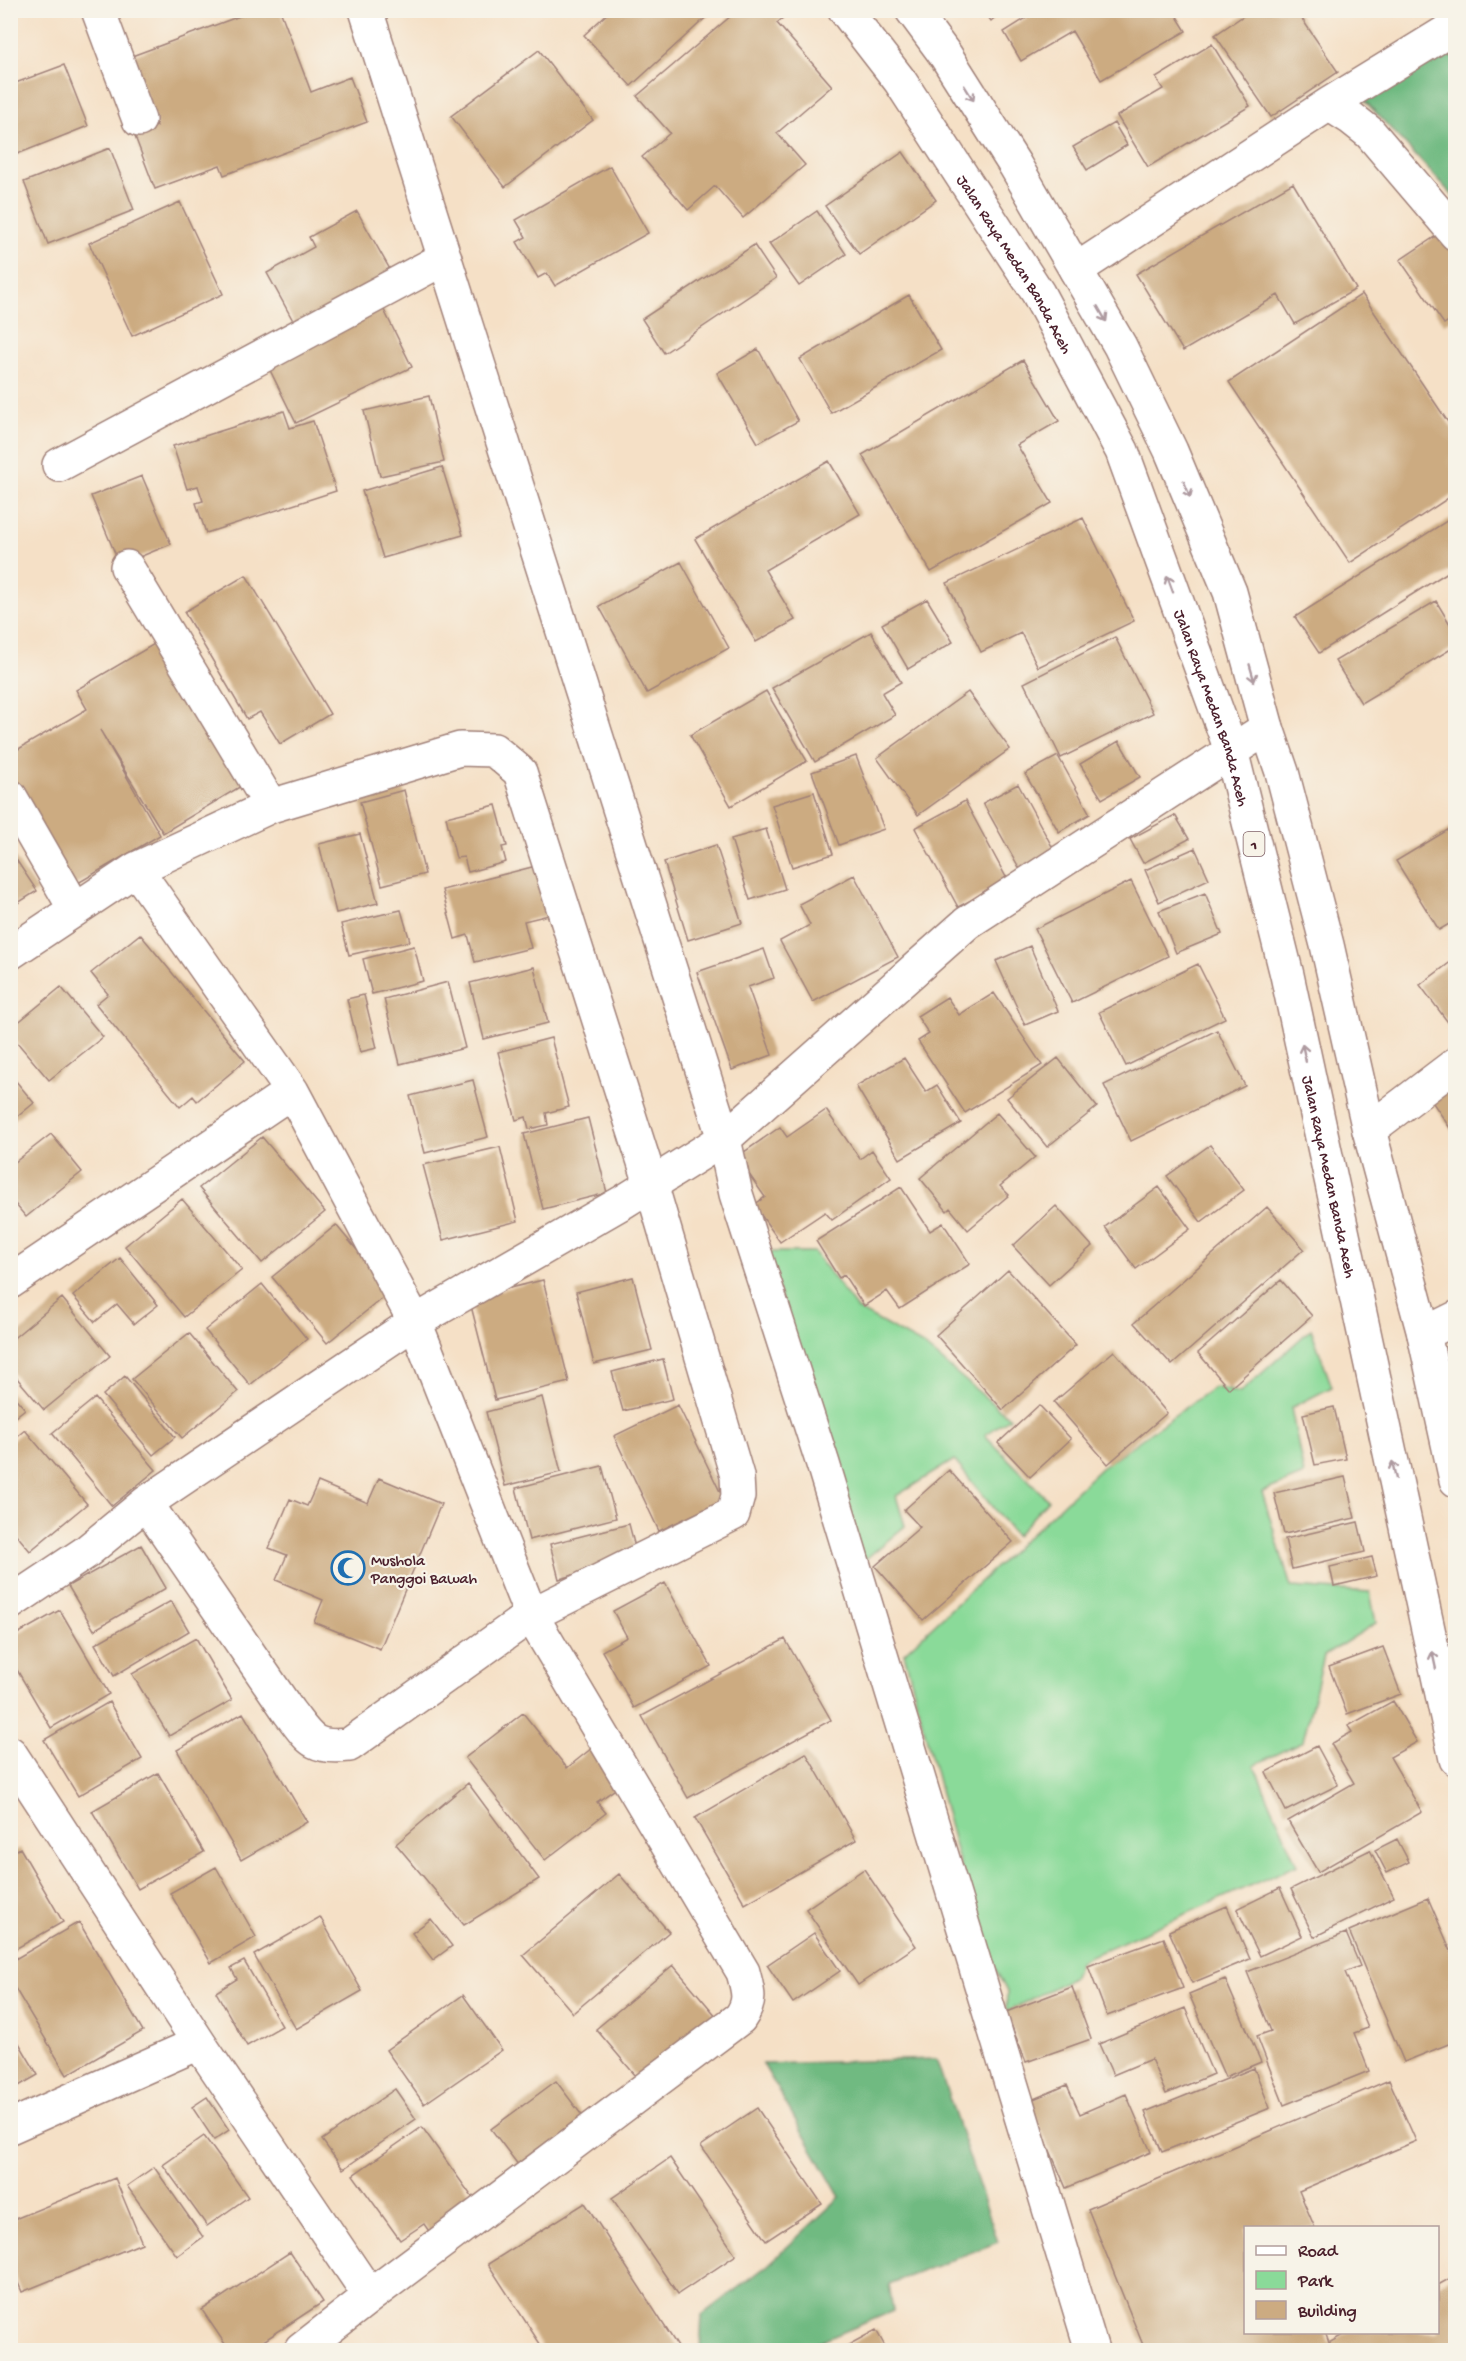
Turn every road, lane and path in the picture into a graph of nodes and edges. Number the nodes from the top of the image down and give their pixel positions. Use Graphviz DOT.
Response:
graph roads {
  1 [pos="98,10"];
  2 [pos="366,10"];
  3 [pos="845,10"];
  4 [pos="912,10"];
  5 [pos="1455,26"];
  6 [pos="946,56"];
  7 [pos="900,81"];
  8 [pos="1350,118"];
  9 [pos="139,120"];
  10 [pos="1455,234"];
  11 [pos="445,258"];
  12 [pos="1076,270"];
  13 [pos="59,465"];
  14 [pos="127,567"];
  15 [pos="1267,728"];
  16 [pos="1231,750"];
  17 [pos="10,796"];
  18 [pos="271,806"];
  19 [pos="136,869"];
  20 [pos="75,909"];
  21 [pos="10,953"];
  22 [pos="1455,1064"];
  23 [pos="292,1091"];
  24 [pos="1369,1130"];
  25 [pos="724,1139"];
  26 [pos="651,1184"];
  27 [pos="10,1282"];
  28 [pos="1455,1318"];
  29 [pos="415,1322"];
  30 [pos="1424,1334"];
  31 [pos="1455,1480"];
  32 [pos="146,1503"];
  33 [pos="10,1603"];
  34 [pos="531,1615"];
  35 [pos="10,1753"];
  36 [pos="1455,1759"];
  37 [pos="198,2043"];
  38 [pos="10,2127"];
  39 [pos="370,2296"];
  40 [pos="300,2350"];
  41 [pos="1092,2350"];
  1 -- 9 [label="main road"];
  2 -- 11 [label="main road"];
  3 -- 7 [label="main road, Jalan Raya Medan Banda Aceh / 1"];
  4 -- 6 [label="main road"];
  5 -- 8 [label="main road"];
  6 -- 7 [label="main road"];
  6 -- 12 [label="main road, one-way"];
  16 -- 7 [label="main road, Jalan Raya Medan Banda Aceh / 1, one-way"];
  8 -- 10 [label="main road"];
  8 -- 12 [label="main road"];
  11 -- 13 [label="main road"];
  11 -- 25 [label="main road"];
  12 -- 15 [label="main road, one-way"];
  14 -- 18 [label="main road"];
  15 -- 16 [label="main road"];
  15 -- 24 [label="main road"];
  16 -- 25 [label="main road"];
  36 -- 16 [label="main road, Jalan Raya Medan Banda Aceh / 1, one-way"];
  17 -- 20 [label="main road"];
  18 -- 19 [label="main road"];
  18 -- 26 [label="main road"];
  19 -- 20 [label="main road"];
  19 -- 23 [label="main road"];
  20 -- 21 [label="main road"];
  22 -- 24 [label="main road"];
  23 -- 27 [label="main road"];
  23 -- 29 [label="main road"];
  24 -- 30 [label="main road"];
  25 -- 26 [label="main road"];
  25 -- 41 [label="main road"];
  26 -- 29 [label="main road"];
  26 -- 34 [label="main road"];
  28 -- 30 [label="main road"];
  29 -- 32 [label="main road"];
  29 -- 34 [label="main road"];
  30 -- 31 [label="main road"];
  32 -- 33 [label="main road"];
  32 -- 34 [label="main road"];
  34 -- 39 [label="main road"];
  35 -- 37 [label="main road"];
  37 -- 38 [label="main road"];
  37 -- 39 [label="main road"];
  39 -- 40 [label="main road"];
}
